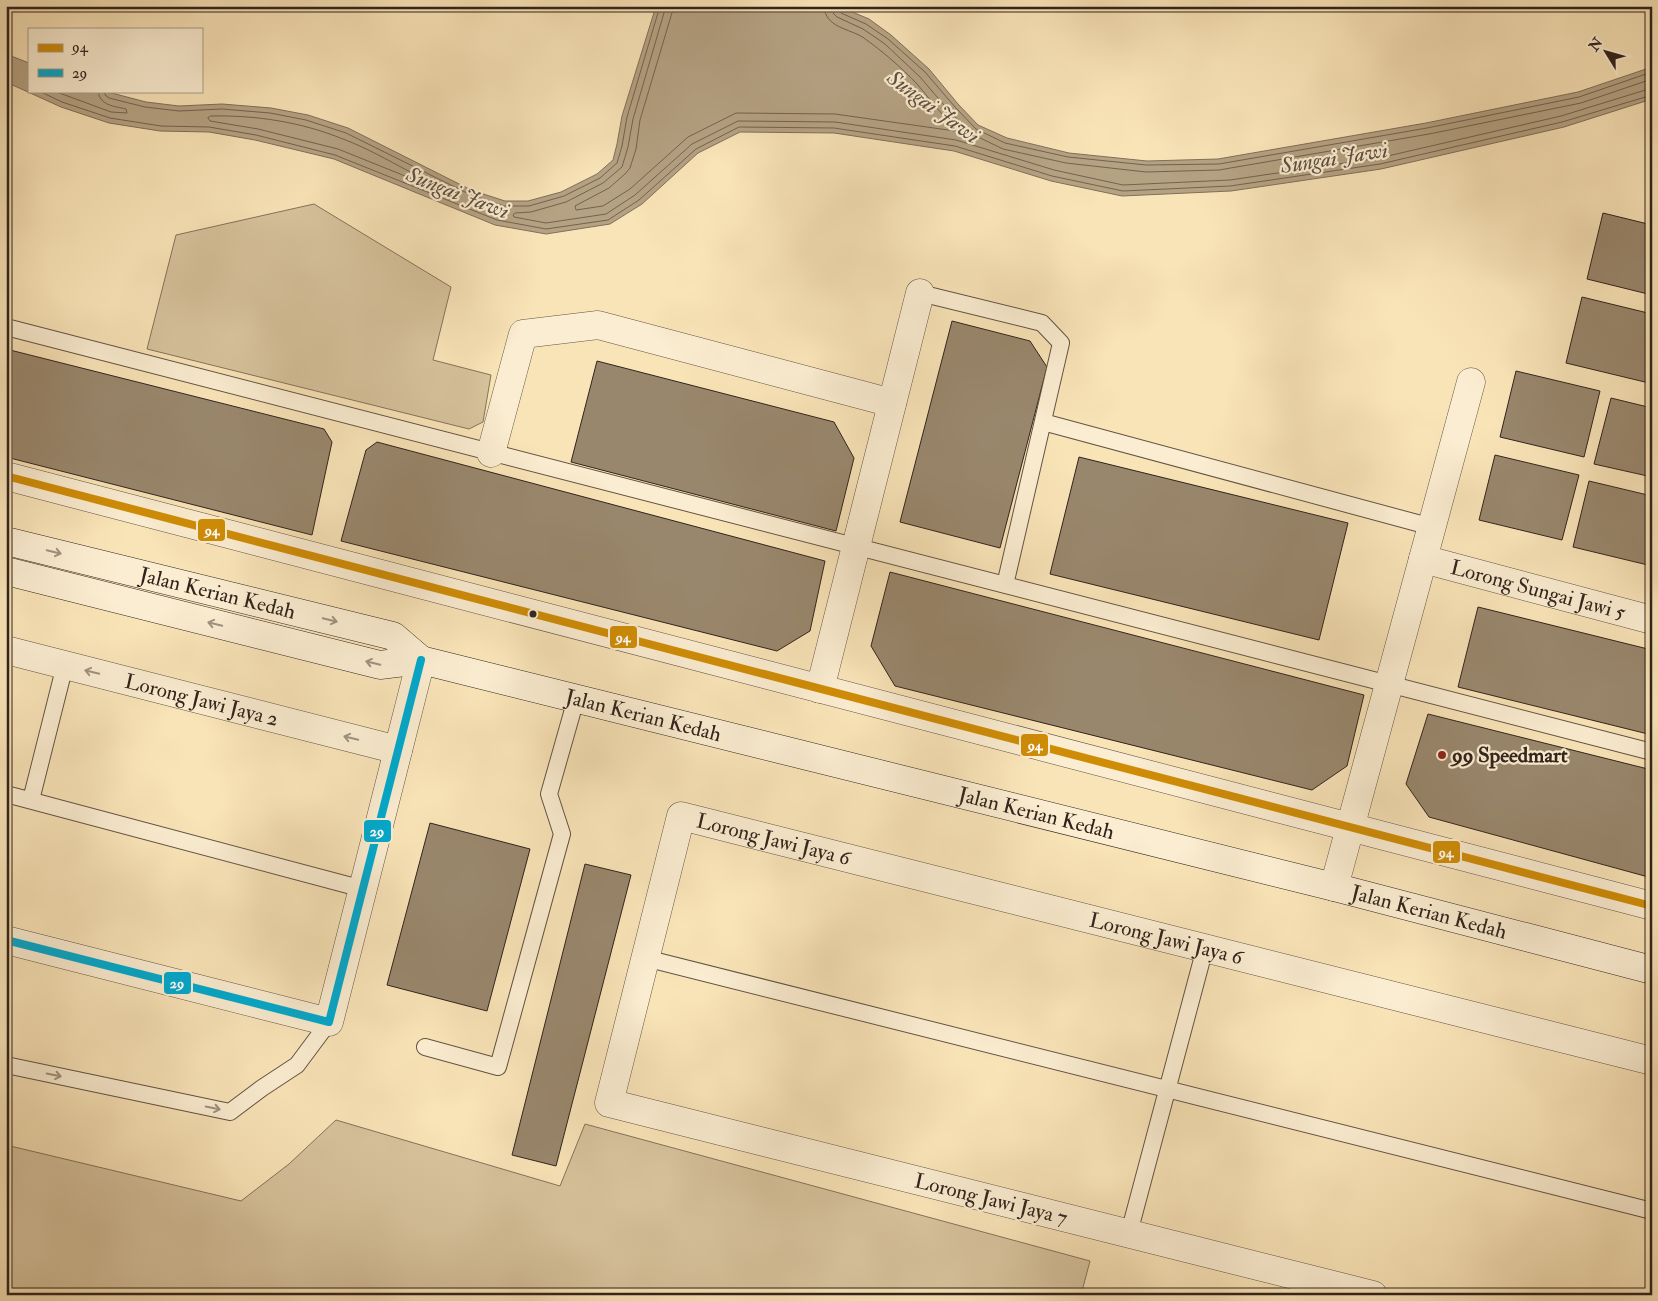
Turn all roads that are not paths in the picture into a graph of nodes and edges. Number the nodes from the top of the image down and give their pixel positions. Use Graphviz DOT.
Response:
graph roads {
  1 [pos="920,293"];
  2 [pos="6,327"];
  3 [pos="1471,382"];
  4 [pos="892,404"];
  5 [pos="1043,422"];
  6 [pos="491,453"];
  7 [pos="6,476"];
  8 [pos="1432,527"];
  9 [pos="6,541"];
  10 [pos="856,546"];
  11 [pos="1423,559"];
  12 [pos="6,571"];
  13 [pos="1005,585"];
  14 [pos="1652,620"];
  15 [pos="6,650"];
  16 [pos="421,660"];
  17 [pos="65,665"];
  18 [pos="1389,685"];
  19 [pos="820,689"];
  20 [pos="576,698"];
  21 [pos="398,750"];
  22 [pos="1652,752"];
  23 [pos="6,794"];
  24 [pos="31,800"];
  25 [pos="1351,827"];
  26 [pos="1334,887"];
  27 [pos="363,888"];
  28 [pos="1652,906"];
  29 [pos="6,940"];
  30 [pos="1205,948"];
  31 [pos="646,958"];
  32 [pos="1652,970"];
  33 [pos="330,1022"];
  34 [pos="424,1047"];
  35 [pos="1652,1061"];
  36 [pos="6,1064"];
  37 [pos="1168,1090"];
  38 [pos="1652,1211"];
  39 [pos="1129,1234"];
  40 [pos="1373,1295"];
  1 -- 4 [label="street"];
  1 -- 5 [label="lane"];
  2 -- 6 [label="lane"];
  3 -- 8 [label="street"];
  4 -- 6 [label="street"];
  4 -- 10 [label="street"];
  5 -- 8 [label="lane"];
  5 -- 13 [label="lane"];
  6 -- 10 [label="lane"];
  7 -- 19 [label="street"];
  8 -- 11 [label="street"];
  9 -- 16 [label="street, Jalan Kerian Kedah, one-way"];
  10 -- 13 [label="lane"];
  10 -- 19 [label="street"];
  11 -- 14 [label="street, Lorong Sungai Jawi 5"];
  11 -- 18 [label="street"];
  16 -- 12 [label="street, Jalan Kerian Kedah, one-way"];
  13 -- 18 [label="lane"];
  15 -- 17 [label="street, Lorong Jawi Jaya 2"];
  16 -- 20 [label="street, Jalan Kerian Kedah"];
  16 -- 21 [label="street"];
  21 -- 17 [label="street, Lorong Jawi Jaya 2, one-way"];
  17 -- 24 [label="lane"];
  18 -- 22 [label="lane"];
  18 -- 25 [label="street"];
  19 -- 25 [label="street"];
  20 -- 26 [label="street, Jalan Kerian Kedah"];
  20 -- 34 [label="lane"];
  21 -- 27 [label="street"];
  23 -- 24 [label="lane"];
  24 -- 27 [label="lane"];
  25 -- 26 [label="street"];
  25 -- 28 [label="street"];
  26 -- 32 [label="street, Jalan Kerian Kedah"];
  27 -- 33 [label="street"];
  29 -- 33 [label="street"];
  30 -- 31 [label="street, Lorong Jawi Jaya 6"];
  30 -- 35 [label="street, Lorong Jawi Jaya 6"];
  30 -- 37 [label="lane"];
  31 -- 37 [label="lane"];
  31 -- 39 [label="street, Lorong Jawi Jaya 7"];
  36 -- 33 [label="lane, one-way"];
  37 -- 38 [label="lane"];
  37 -- 39 [label="lane"];
  39 -- 40 [label="street, Lorong Jawi Jaya 7"];
}
